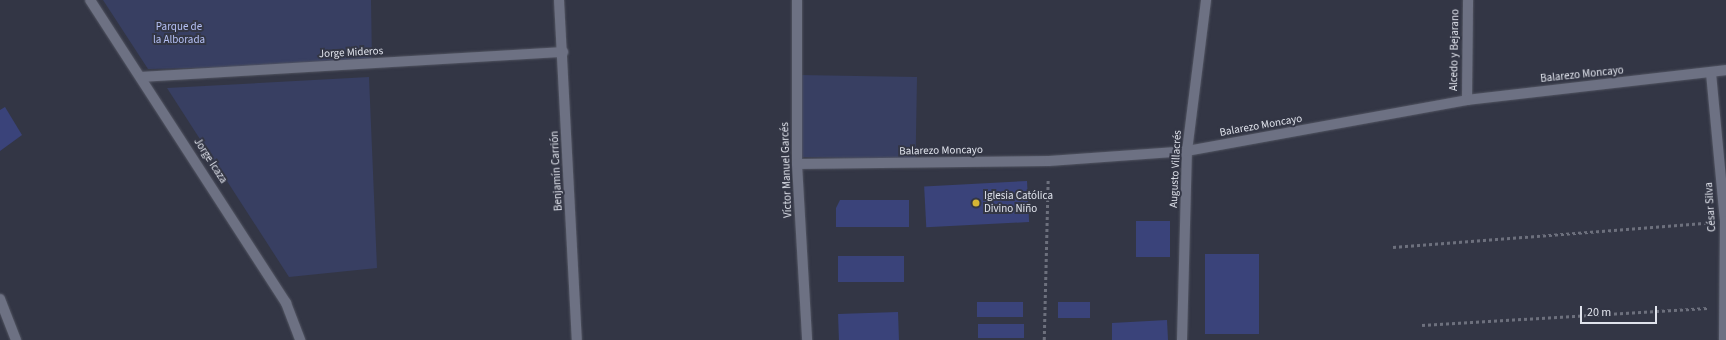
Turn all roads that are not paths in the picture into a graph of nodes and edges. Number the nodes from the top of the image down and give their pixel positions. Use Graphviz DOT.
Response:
graph roads {
  1 [pos="90,0"];
  2 [pos="559,0"];
  3 [pos="797,0"];
  4 [pos="1206,0"];
  5 [pos="1468,0"];
  6 [pos="563,52"];
  7 [pos="1726,70"];
  8 [pos="1711,73"];
  9 [pos="141,77"];
  10 [pos="1467,100"];
  11 [pos="1188,151"];
  12 [pos="797,164"];
  13 [pos="0,299"];
  14 [pos="1725,307"];
  15 [pos="16,340"];
  16 [pos="300,340"];
  17 [pos="577,340"];
  18 [pos="807,340"];
  19 [pos="1182,340"];
  20 [pos="1724,340"];
  1 -- 9 [label="street, Jorge Icaza"];
  2 -- 6 [label="street, Benjamín Carrión"];
  3 -- 12 [label="street, Víctor Manuel Garcés"];
  4 -- 11 [label="street, Augusto Villacrés"];
  5 -- 10 [label="street, Alcedo y Bejarano"];
  6 -- 9 [label="street, Jorge Mideros"];
  6 -- 17 [label="street, Benjamín Carrión"];
  7 -- 8 [label="street, Balarezo Moncayo"];
  8 -- 10 [label="street, Balarezo Moncayo"];
  8 -- 14 [label="street, César Silva"];
  9 -- 16 [label="street, Jorge Icaza"];
  10 -- 11 [label="street, Balarezo Moncayo"];
  11 -- 12 [label="street, Balarezo Moncayo"];
  11 -- 19 [label="street, Augusto Villacrés"];
  12 -- 18 [label="street, Víctor Manuel Garcés"];
  13 -- 15 [label="street"];
  14 -- 20 [label="street, César Silva"];
}
